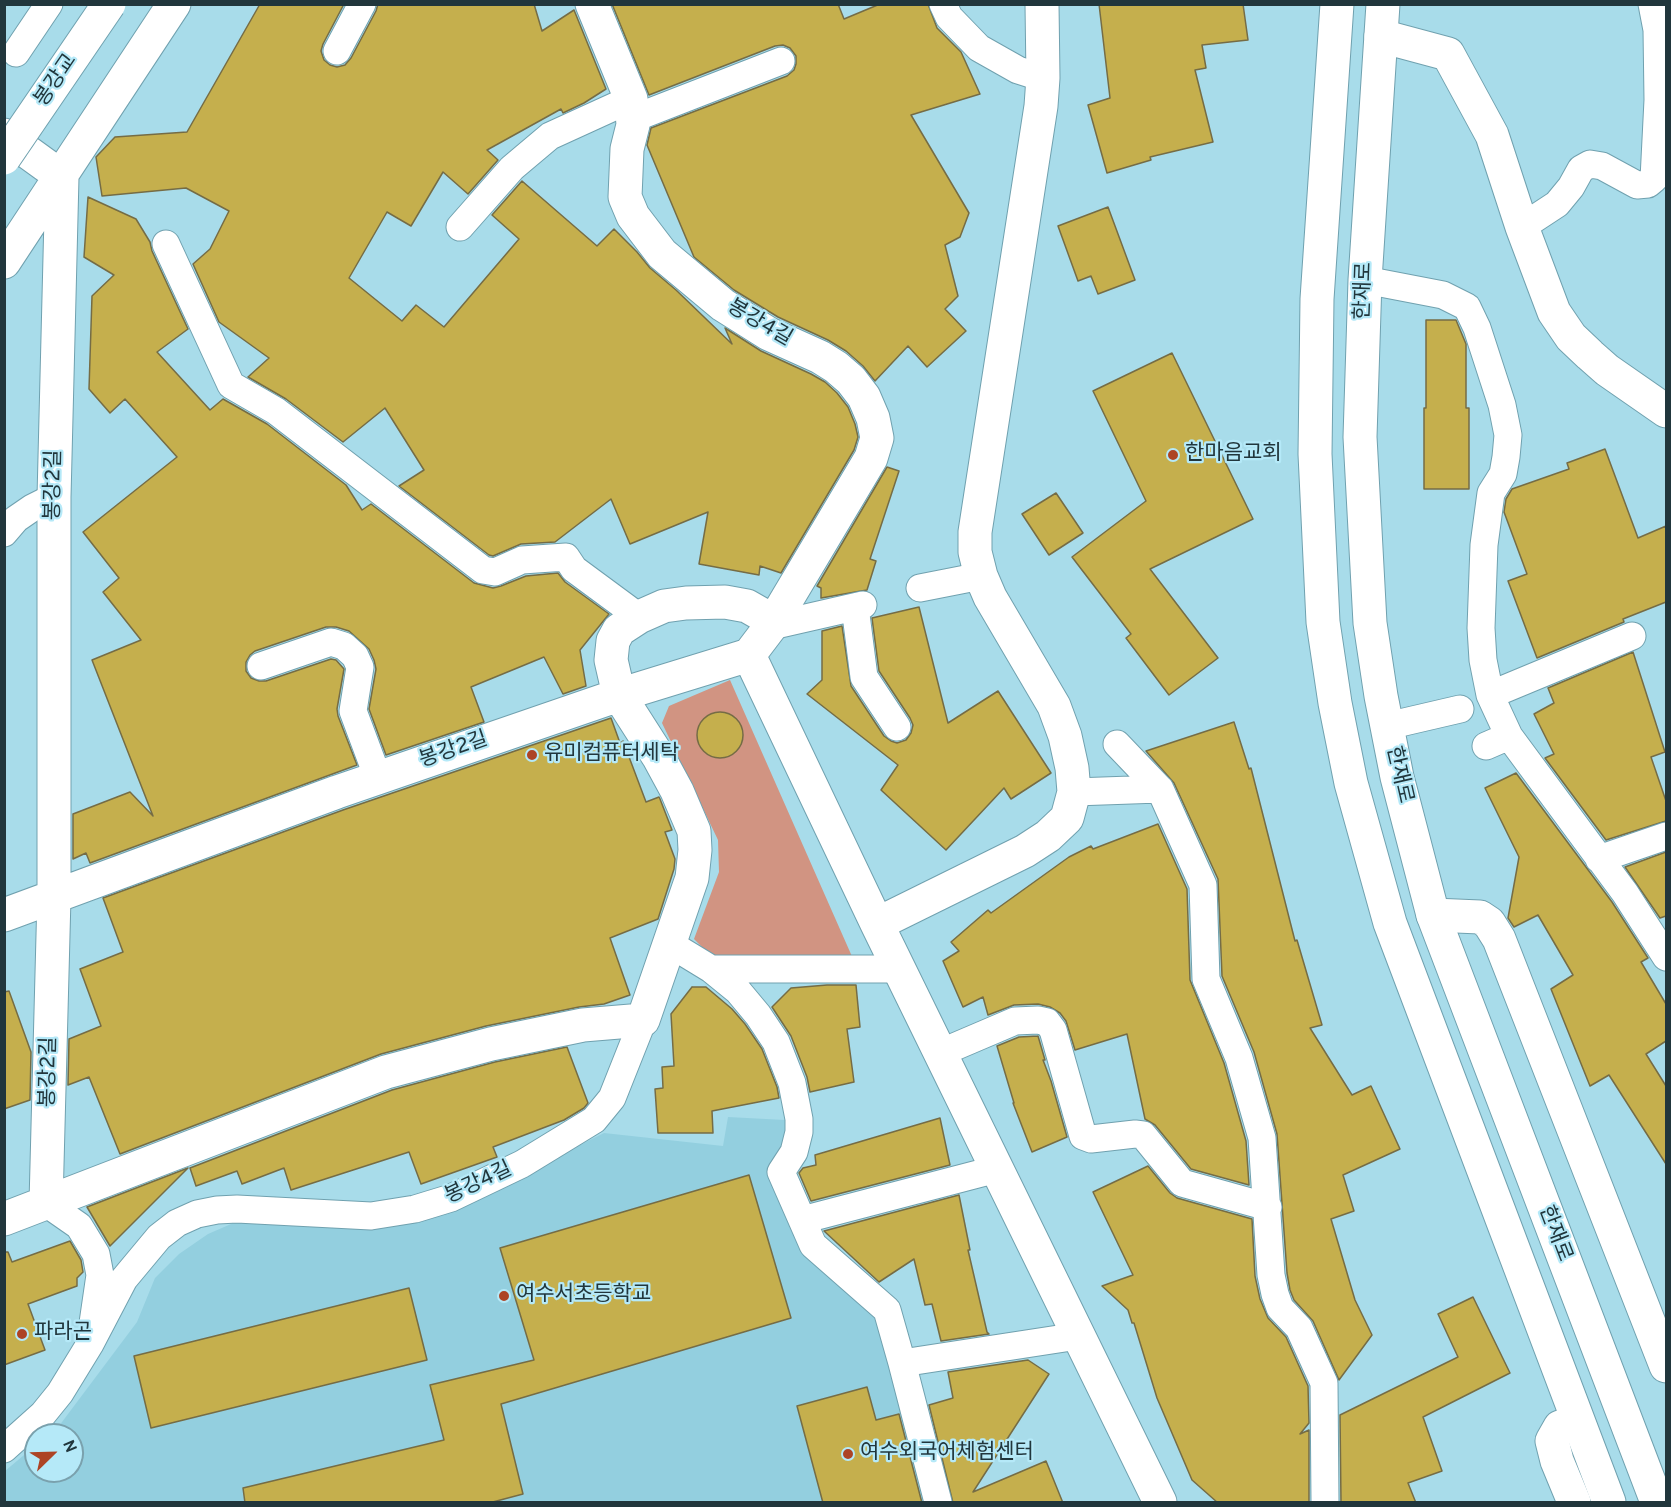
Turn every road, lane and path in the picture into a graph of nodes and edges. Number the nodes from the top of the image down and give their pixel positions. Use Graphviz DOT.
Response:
graph roads {
  1 [pos="49,4"];
  2 [pos="110,4"];
  3 [pos="174,4"];
  4 [pos="362,4"];
  5 [pos="592,4"];
  6 [pos="943,4"];
  7 [pos="1042,4"];
  8 [pos="1337,4"];
  9 [pos="1652,4"];
  10 [pos="1382,20"];
  11 [pos="337,51"];
  12 [pos="8,54"];
  13 [pos="781,62"];
  14 [pos="1043,78"];
  15 [pos="631,109"];
  16 [pos="4,135"];
  17 [pos="4,158"];
  18 [pos="62,177"];
  19 [pos="460,227"];
  20 [pos="1522,227"];
  21 [pos="166,244"];
  22 [pos="4,262"];
  23 [pos="1365,280"];
  24 [pos="1666,411"];
  25 [pos="54,497"];
  26 [pos="4,533"];
  27 [pos="981,576"];
  28 [pos="920,588"];
  29 [pos="639,617"];
  30 [pos="771,626"];
  31 [pos="1632,636"];
  32 [pos="749,655"];
  33 [pos="261,666"];
  34 [pos="619,695"];
  35 [pos="1490,695"];
  36 [pos="1460,709"];
  37 [pos="1387,726"];
  38 [pos="897,727"];
  39 [pos="1117,744"];
  40 [pos="378,778"];
  41 [pos="1160,789"];
  42 [pos="1074,792"];
  43 [pos="1666,836"];
  44 [pos="1599,858"];
  45 [pos="54,897"];
  46 [pos="4,915"];
  47 [pos="1433,915"];
  48 [pos="877,924"];
  49 [pos="670,944"];
  50 [pos="1666,957"];
  51 [pos="711,969"];
  52 [pos="900,969"];
  53 [pos="643,1020"];
  54 [pos="940,1053"];
  55 [pos="997,1169"];
  56 [pos="46,1203"];
  57 [pos="1268,1207"];
  58 [pos="4,1219"];
  59 [pos="802,1220"];
  60 [pos="1078,1336"];
  61 [pos="90,1344"];
  62 [pos="902,1363"];
  63 [pos="1666,1366"];
  64 [pos="1577,1421"];
  65 [pos="4,1449"];
  66 [pos="938,1503"];
  67 [pos="1160,1503"];
  68 [pos="1325,1503"];
  69 [pos="1574,1503"];
  70 [pos="1609,1503"];
  71 [pos="1657,1503"];
  1 -- 12 [label="lane"];
  2 -- 17 [label="street, 봉강교, bridge"];
  3 -- 18 [label="street"];
  4 -- 11 [label="lane"];
  5 -- 15 [label="street"];
  6 -- 14 [label="lane"];
  7 -- 14 [label="street"];
  8 -- 64 [label="street, 한재로"];
  9 -- 20 [label="lane"];
  10 -- 20 [label="street"];
  10 -- 23 [label="street, 한재로"];
  13 -- 15 [label="lane"];
  14 -- 27 [label="street"];
  15 -- 19 [label="lane"];
  15 -- 30 [label="street, 봉강4길"];
  16 -- 18 [label="street"];
  18 -- 22 [label="street"];
  18 -- 25 [label="street, 봉강2길"];
  20 -- 24 [label="street"];
  21 -- 29 [label="lane"];
  23 -- 35 [label="lane"];
  23 -- 37 [label="street, 한재로"];
  25 -- 26 [label="lane"];
  25 -- 45 [label="street, 봉강2길"];
  27 -- 28 [label="lane"];
  27 -- 42 [label="street"];
  29 -- 30 [label="street, 봉강4길"];
  29 -- 34 [label="street, 봉강4길"];
  30 -- 32 [label="street, 봉강4길"];
  30 -- 38 [label="lane"];
  31 -- 35 [label="lane"];
  32 -- 34 [label="street"];
  32 -- 48 [label="street"];
  33 -- 40 [label="lane"];
  34 -- 40 [label="street, 봉강2길"];
  34 -- 49 [label="street, 봉강4길"];
  35 -- 44 [label="lane"];
  36 -- 37 [label="lane"];
  37 -- 47 [label="street, 한재로"];
  39 -- 41 [label="lane"];
  40 -- 45 [label="street, 봉강2길"];
  41 -- 42 [label="lane"];
  41 -- 57 [label="lane"];
  42 -- 48 [label="street"];
  43 -- 44 [label="lane"];
  44 -- 50 [label="lane"];
  45 -- 46 [label="street, 봉강2길"];
  45 -- 56 [label="street, 봉강2길"];
  47 -- 63 [label="street"];
  47 -- 71 [label="street, 한재로"];
  48 -- 52 [label="street"];
  49 -- 51 [label="lane"];
  49 -- 53 [label="street, 봉강4길"];
  51 -- 52 [label="lane"];
  51 -- 59 [label="lane"];
  52 -- 54 [label="street"];
  53 -- 56 [label="street"];
  53 -- 61 [label="lane, 봉강4길"];
  54 -- 55 [label="street"];
  54 -- 57 [label="lane"];
  55 -- 59 [label="lane"];
  55 -- 60 [label="street"];
  56 -- 58 [label="street"];
  56 -- 61 [label="lane"];
  57 -- 68 [label="lane"];
  59 -- 62 [label="lane"];
  60 -- 62 [label="lane"];
  60 -- 67 [label="street"];
  61 -- 65 [label="lane, 봉강4길"];
  62 -- 66 [label="lane"];
  64 -- 69 [label="street"];
  64 -- 70 [label="street, 한재로"];
}
